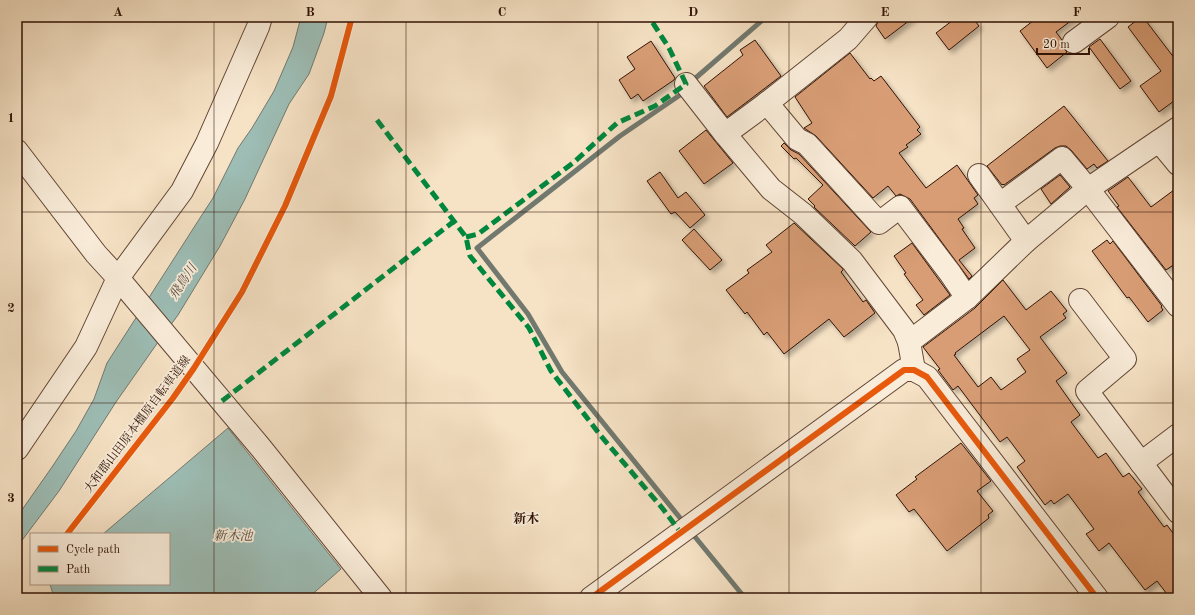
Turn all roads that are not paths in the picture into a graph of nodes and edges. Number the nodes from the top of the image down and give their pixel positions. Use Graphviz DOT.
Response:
graph roads {
  1 [pos="261,17"];
  2 [pos="867,17"];
  3 [pos="1108,17"];
  4 [pos="1074,42"];
  5 [pos="686,84"];
  6 [pos="767,103"];
  7 [pos="1178,128"];
  8 [pos="724,134"];
  9 [pos="1159,141"];
  10 [pos="17,151"];
  11 [pos="1178,164"];
  12 [pos="979,175"];
  13 [pos="1088,189"];
  14 [pos="1000,204"];
  15 [pos="1026,241"];
  16 [pos="121,281"];
  17 [pos="967,298"];
  18 [pos="1080,300"];
  19 [pos="1178,306"];
  20 [pos="909,342"];
  21 [pos="909,370"];
  22 [pos="1178,435"];
  23 [pos="17,449"];
  24 [pos="1141,463"];
  25 [pos="1178,512"];
  26 [pos="381,598"];
  27 [pos="591,598"];
  28 [pos="1097,598"];
  1 -- 16 [label="street"];
  2 -- 6 [label="street"];
  3 -- 4 [label="street"];
  5 -- 8 [label="street"];
  6 -- 8 [label="street"];
  6 -- 17 [label="street"];
  7 -- 9 [label="street"];
  8 -- 20 [label="street"];
  9 -- 11 [label="street"];
  9 -- 13 [label="street"];
  10 -- 16 [label="street"];
  12 -- 14 [label="street"];
  13 -- 14 [label="street"];
  13 -- 15 [label="street"];
  13 -- 19 [label="street"];
  14 -- 15 [label="street"];
  15 -- 17 [label="street"];
  16 -- 23 [label="street"];
  16 -- 26 [label="street"];
  17 -- 20 [label="street"];
  18 -- 24 [label="street"];
  20 -- 21 [label="street"];
  21 -- 27 [label="street"];
  21 -- 28 [label="street"];
  22 -- 24 [label="street"];
  24 -- 25 [label="street"];
}
